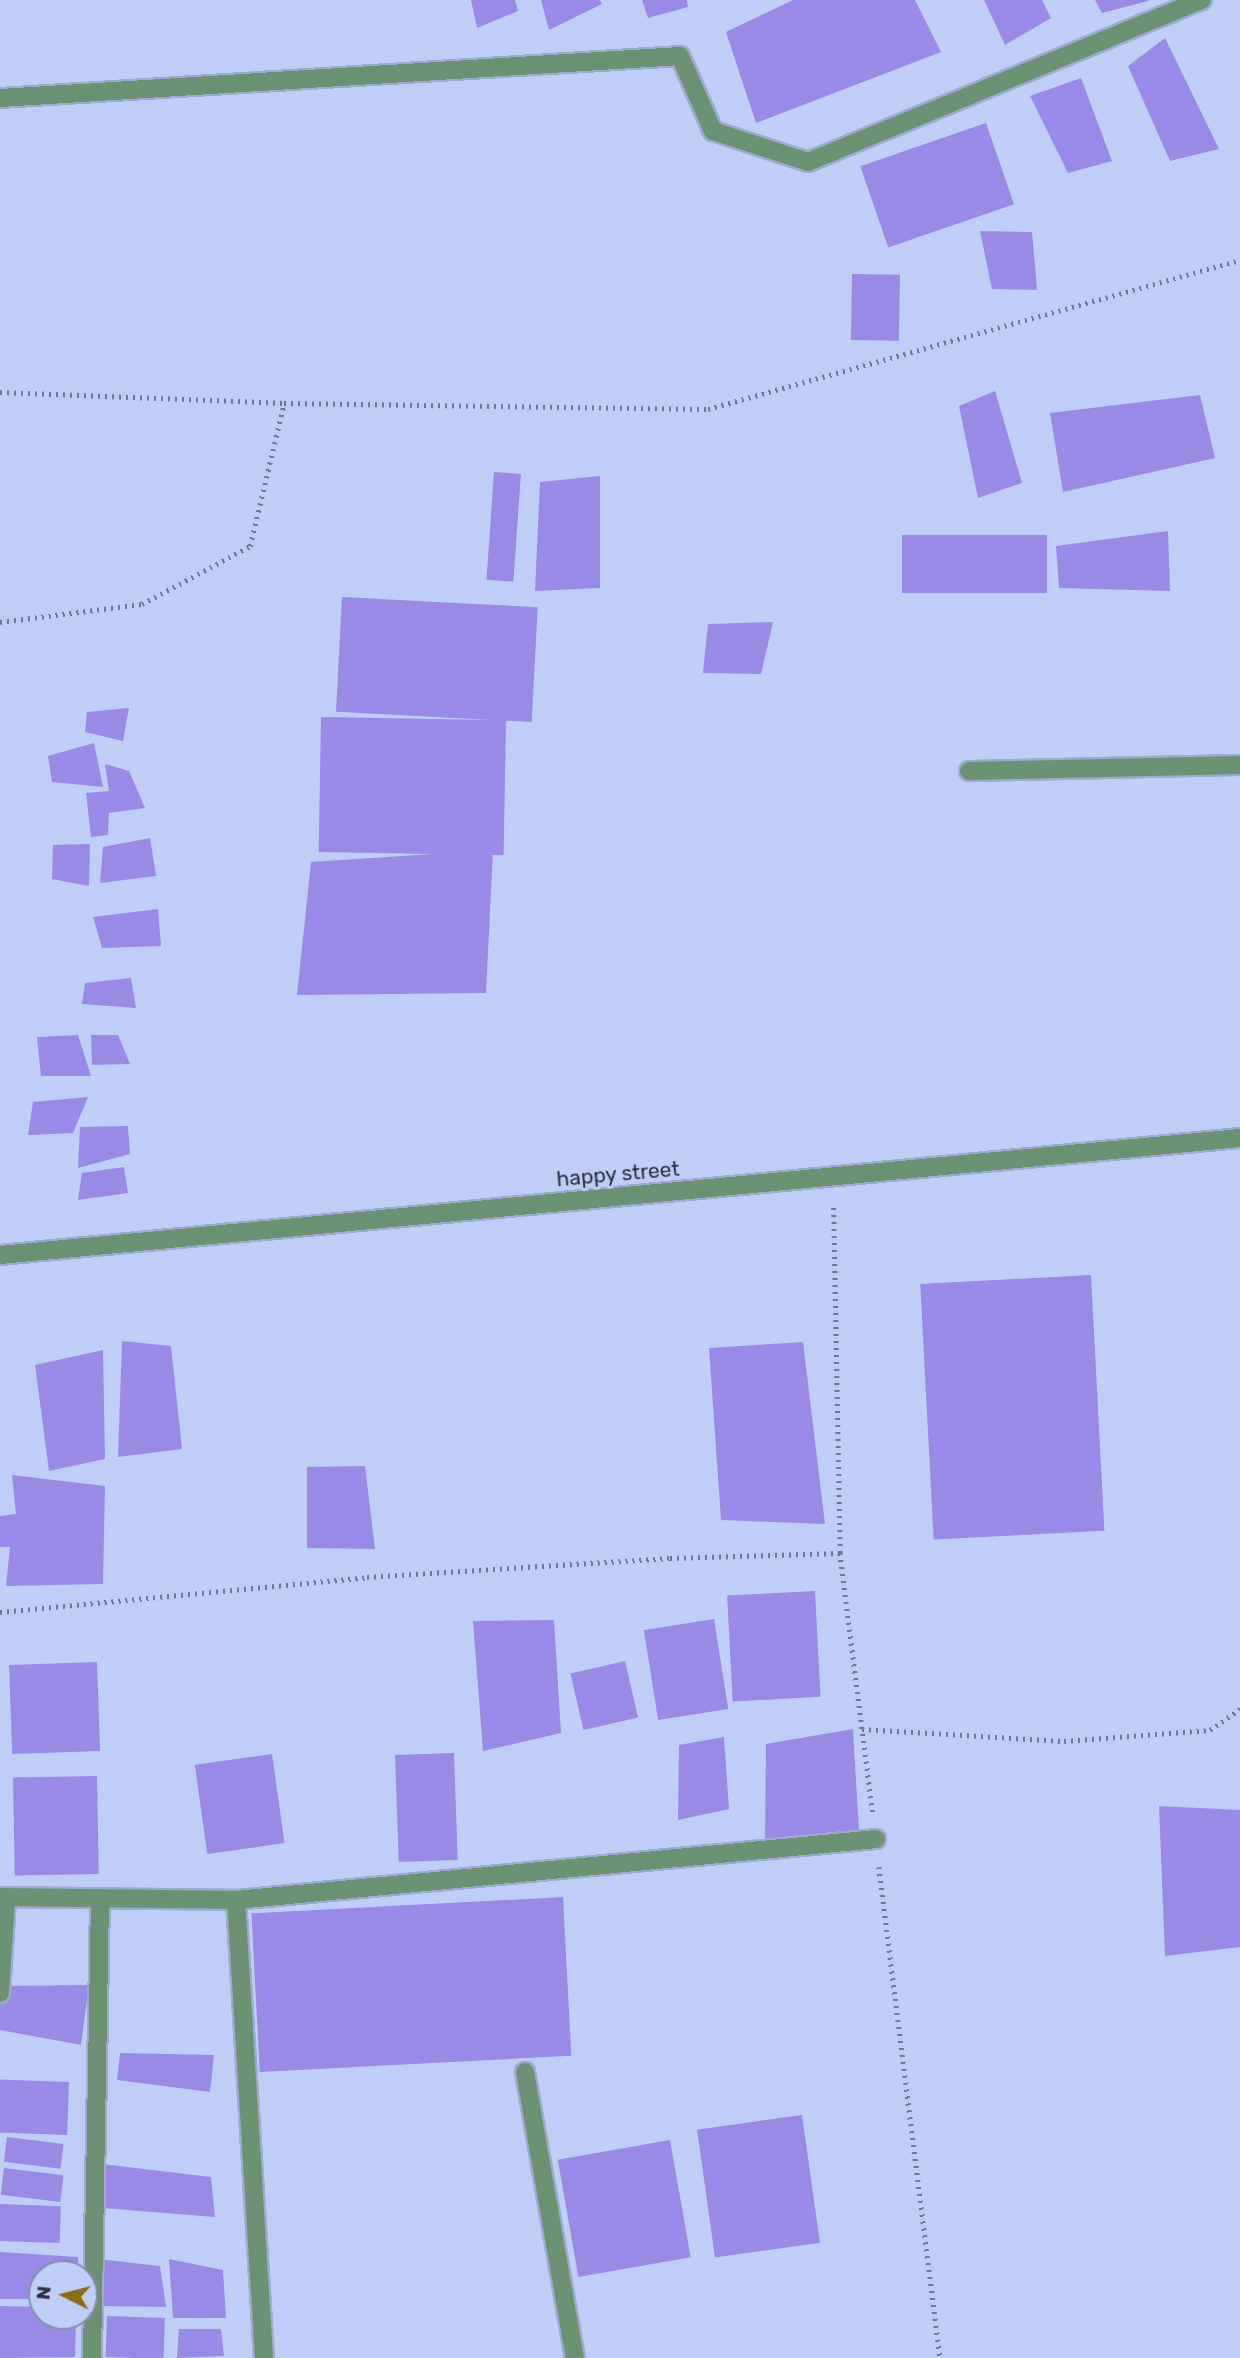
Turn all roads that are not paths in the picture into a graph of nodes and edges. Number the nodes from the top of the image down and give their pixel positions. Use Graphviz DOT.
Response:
graph roads {
  1 [pos="1202,0"];
  2 [pos="0,97"];
  3 [pos="1240,765"];
  4 [pos="969,771"];
  5 [pos="1240,1138"];
  6 [pos="0,1255"];
  7 [pos="876,1839"];
  8 [pos="3,1897"];
  9 [pos="100,1898"];
  10 [pos="236,1900"];
  11 [pos="0,1993"];
  12 [pos="525,2073"];
  13 [pos="92,2358"];
  14 [pos="264,2358"];
  15 [pos="575,2358"];
  1 -- 2 [label="street"];
  3 -- 4 [label="street"];
  5 -- 6 [label="street, happy street"];
  7 -- 10 [label="street"];
  8 -- 9 [label="street"];
  8 -- 11 [label="street"];
  9 -- 10 [label="street"];
  9 -- 13 [label="street"];
  10 -- 14 [label="street"];
  12 -- 15 [label="street"];
}
